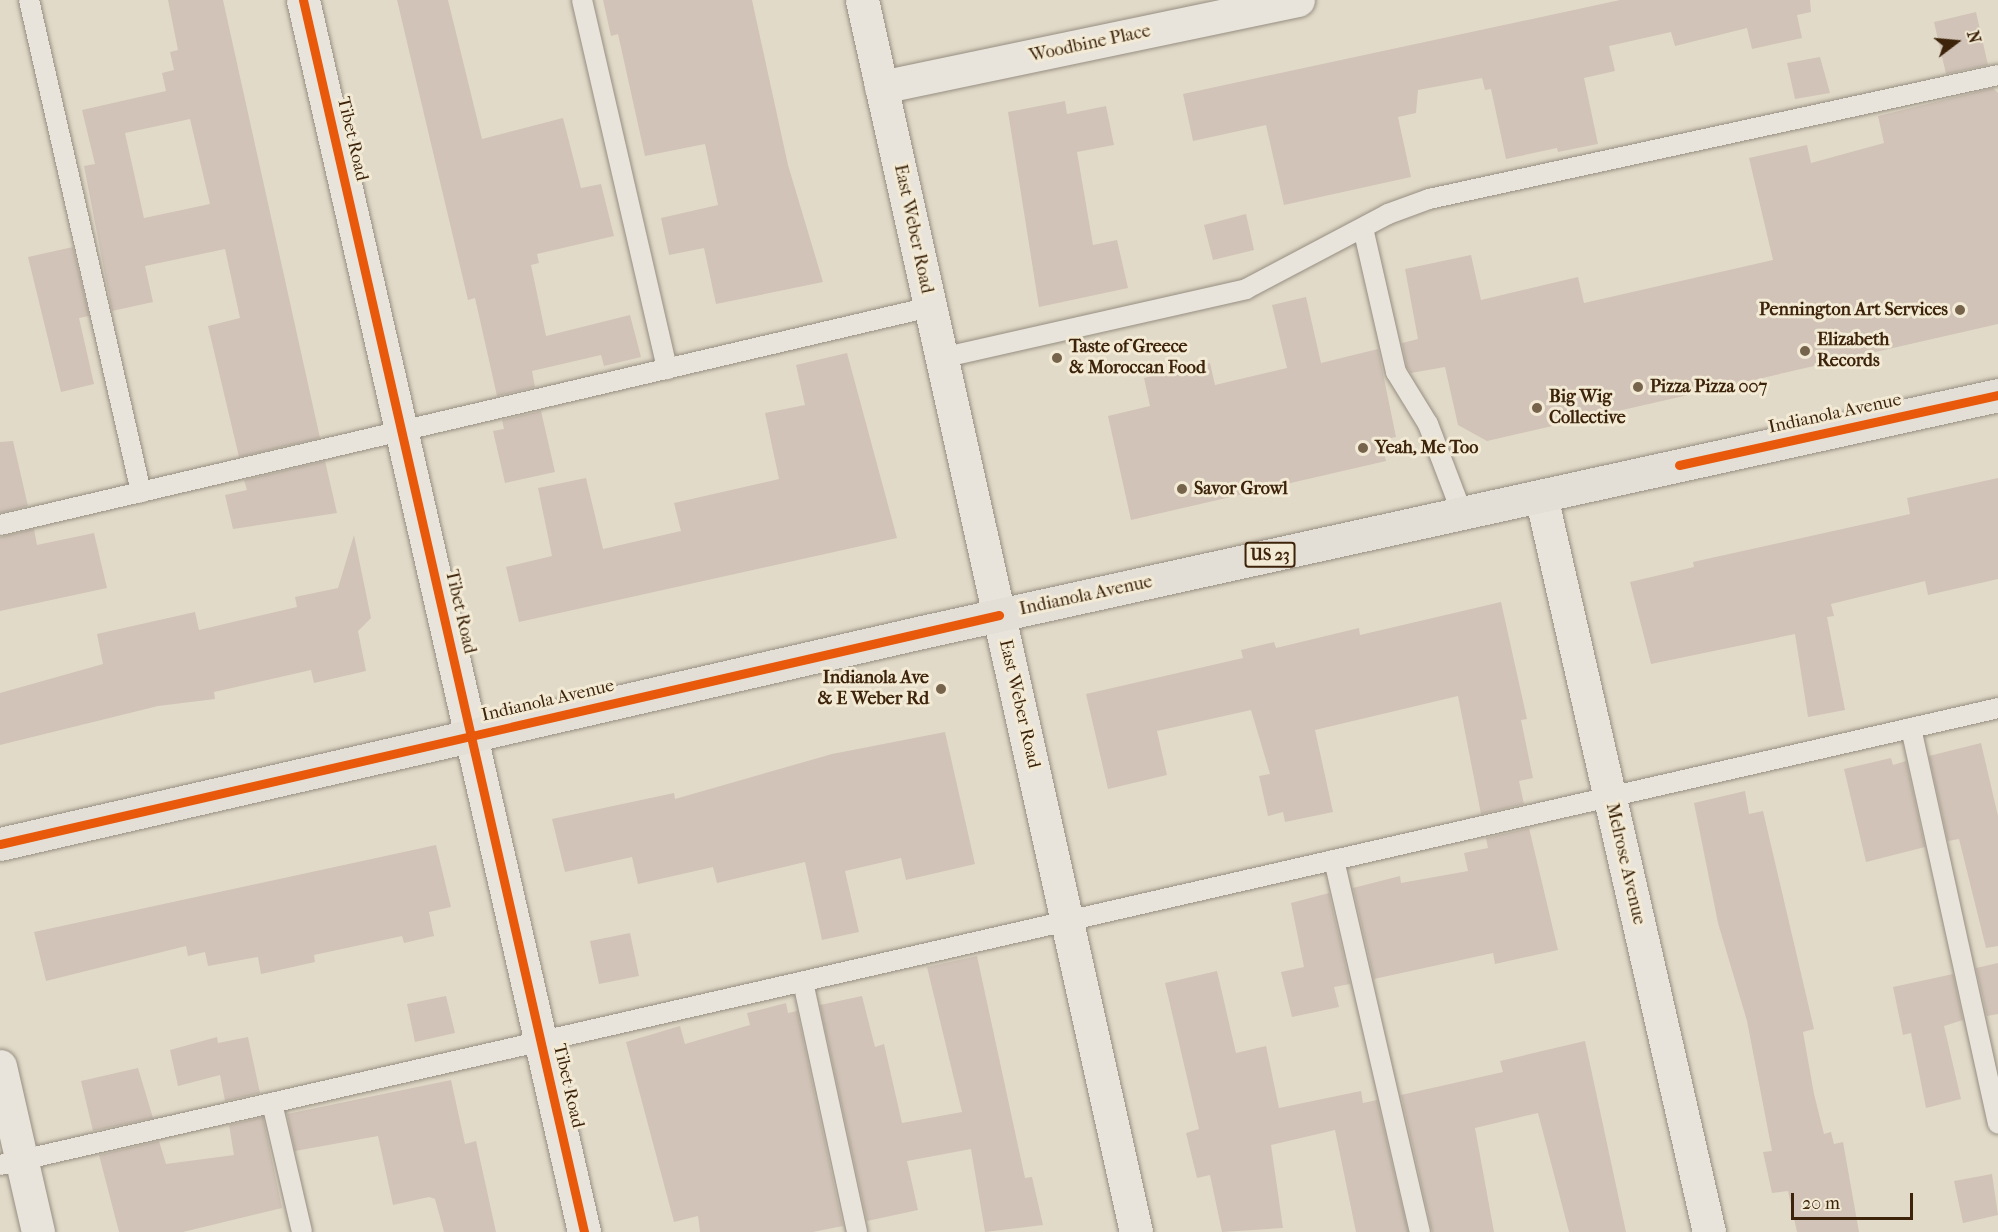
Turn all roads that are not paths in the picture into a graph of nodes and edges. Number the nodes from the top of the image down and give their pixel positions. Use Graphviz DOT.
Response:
graph roads {
  1 [pos="29,0"];
  2 [pos="303,0"];
  3 [pos="582,0"];
  4 [pos="862,0"];
  5 [pos="1298,0"];
  6 [pos="1998,75"];
  7 [pos="881,87"];
  8 [pos="1363,228"];
  9 [pos="930,307"];
  10 [pos="941,358"];
  11 [pos="667,369"];
  12 [pos="1998,395"];
  13 [pos="401,431"];
  14 [pos="141,492"];
  15 [pos="1541,496"];
  16 [pos="1462,513"];
  17 [pos="0,525"];
  18 [pos="999,615"];
  19 [pos="1998,708"];
  20 [pos="1911,728"];
  21 [pos="471,735"];
  22 [pos="1610,797"];
  23 [pos="0,844"];
  24 [pos="1334,860"];
  25 [pos="1067,921"];
  26 [pos="802,982"];
  27 [pos="541,1042"];
  28 [pos="0,1066"];
  29 [pos="272,1103"];
  30 [pos="1998,1124"];
  31 [pos="11,1163"];
  32 [pos="38,1232"];
  33 [pos="302,1232"];
  34 [pos="584,1232"];
  35 [pos="857,1232"];
  36 [pos="1136,1232"];
  37 [pos="1420,1232"];
  38 [pos="1709,1232"];
  1 -- 14 [label="lane"];
  2 -- 13 [label="street, Tibet Road"];
  3 -- 11 [label="lane"];
  4 -- 7 [label="street, East Weber Road"];
  5 -- 7 [label="street, Woodbine Place"];
  6 -- 8 [label="lane"];
  7 -- 9 [label="street, East Weber Road"];
  8 -- 10 [label="lane"];
  8 -- 16 [label="lane"];
  9 -- 10 [label="street, East Weber Road"];
  9 -- 11 [label="lane"];
  10 -- 18 [label="street, East Weber Road"];
  11 -- 13 [label="lane"];
  12 -- 15 [label="main road, Indianola Avenue / US 23"];
  13 -- 14 [label="lane"];
  13 -- 21 [label="street, Tibet Road"];
  14 -- 17 [label="lane"];
  15 -- 16 [label="main road, Indianola Avenue / US 23"];
  15 -- 22 [label="street, Melrose Avenue"];
  16 -- 18 [label="main road, Indianola Avenue / US 23"];
  18 -- 21 [label="main road, Indianola Avenue / US 23"];
  18 -- 25 [label="street, East Weber Road"];
  19 -- 20 [label="lane"];
  20 -- 22 [label="lane"];
  20 -- 30 [label="lane"];
  21 -- 23 [label="main road, Indianola Avenue / US 23"];
  21 -- 27 [label="street, Tibet Road"];
  22 -- 24 [label="lane"];
  22 -- 38 [label="street, Melrose Avenue"];
  24 -- 25 [label="lane"];
  24 -- 37 [label="lane"];
  25 -- 26 [label="lane"];
  25 -- 36 [label="street, East Weber Road"];
  26 -- 27 [label="lane"];
  26 -- 35 [label="lane"];
  27 -- 29 [label="lane"];
  27 -- 34 [label="street, Tibet Road"];
  28 -- 31 [label="street"];
  29 -- 31 [label="lane"];
  29 -- 33 [label="lane"];
  31 -- 32 [label="street"];
}
